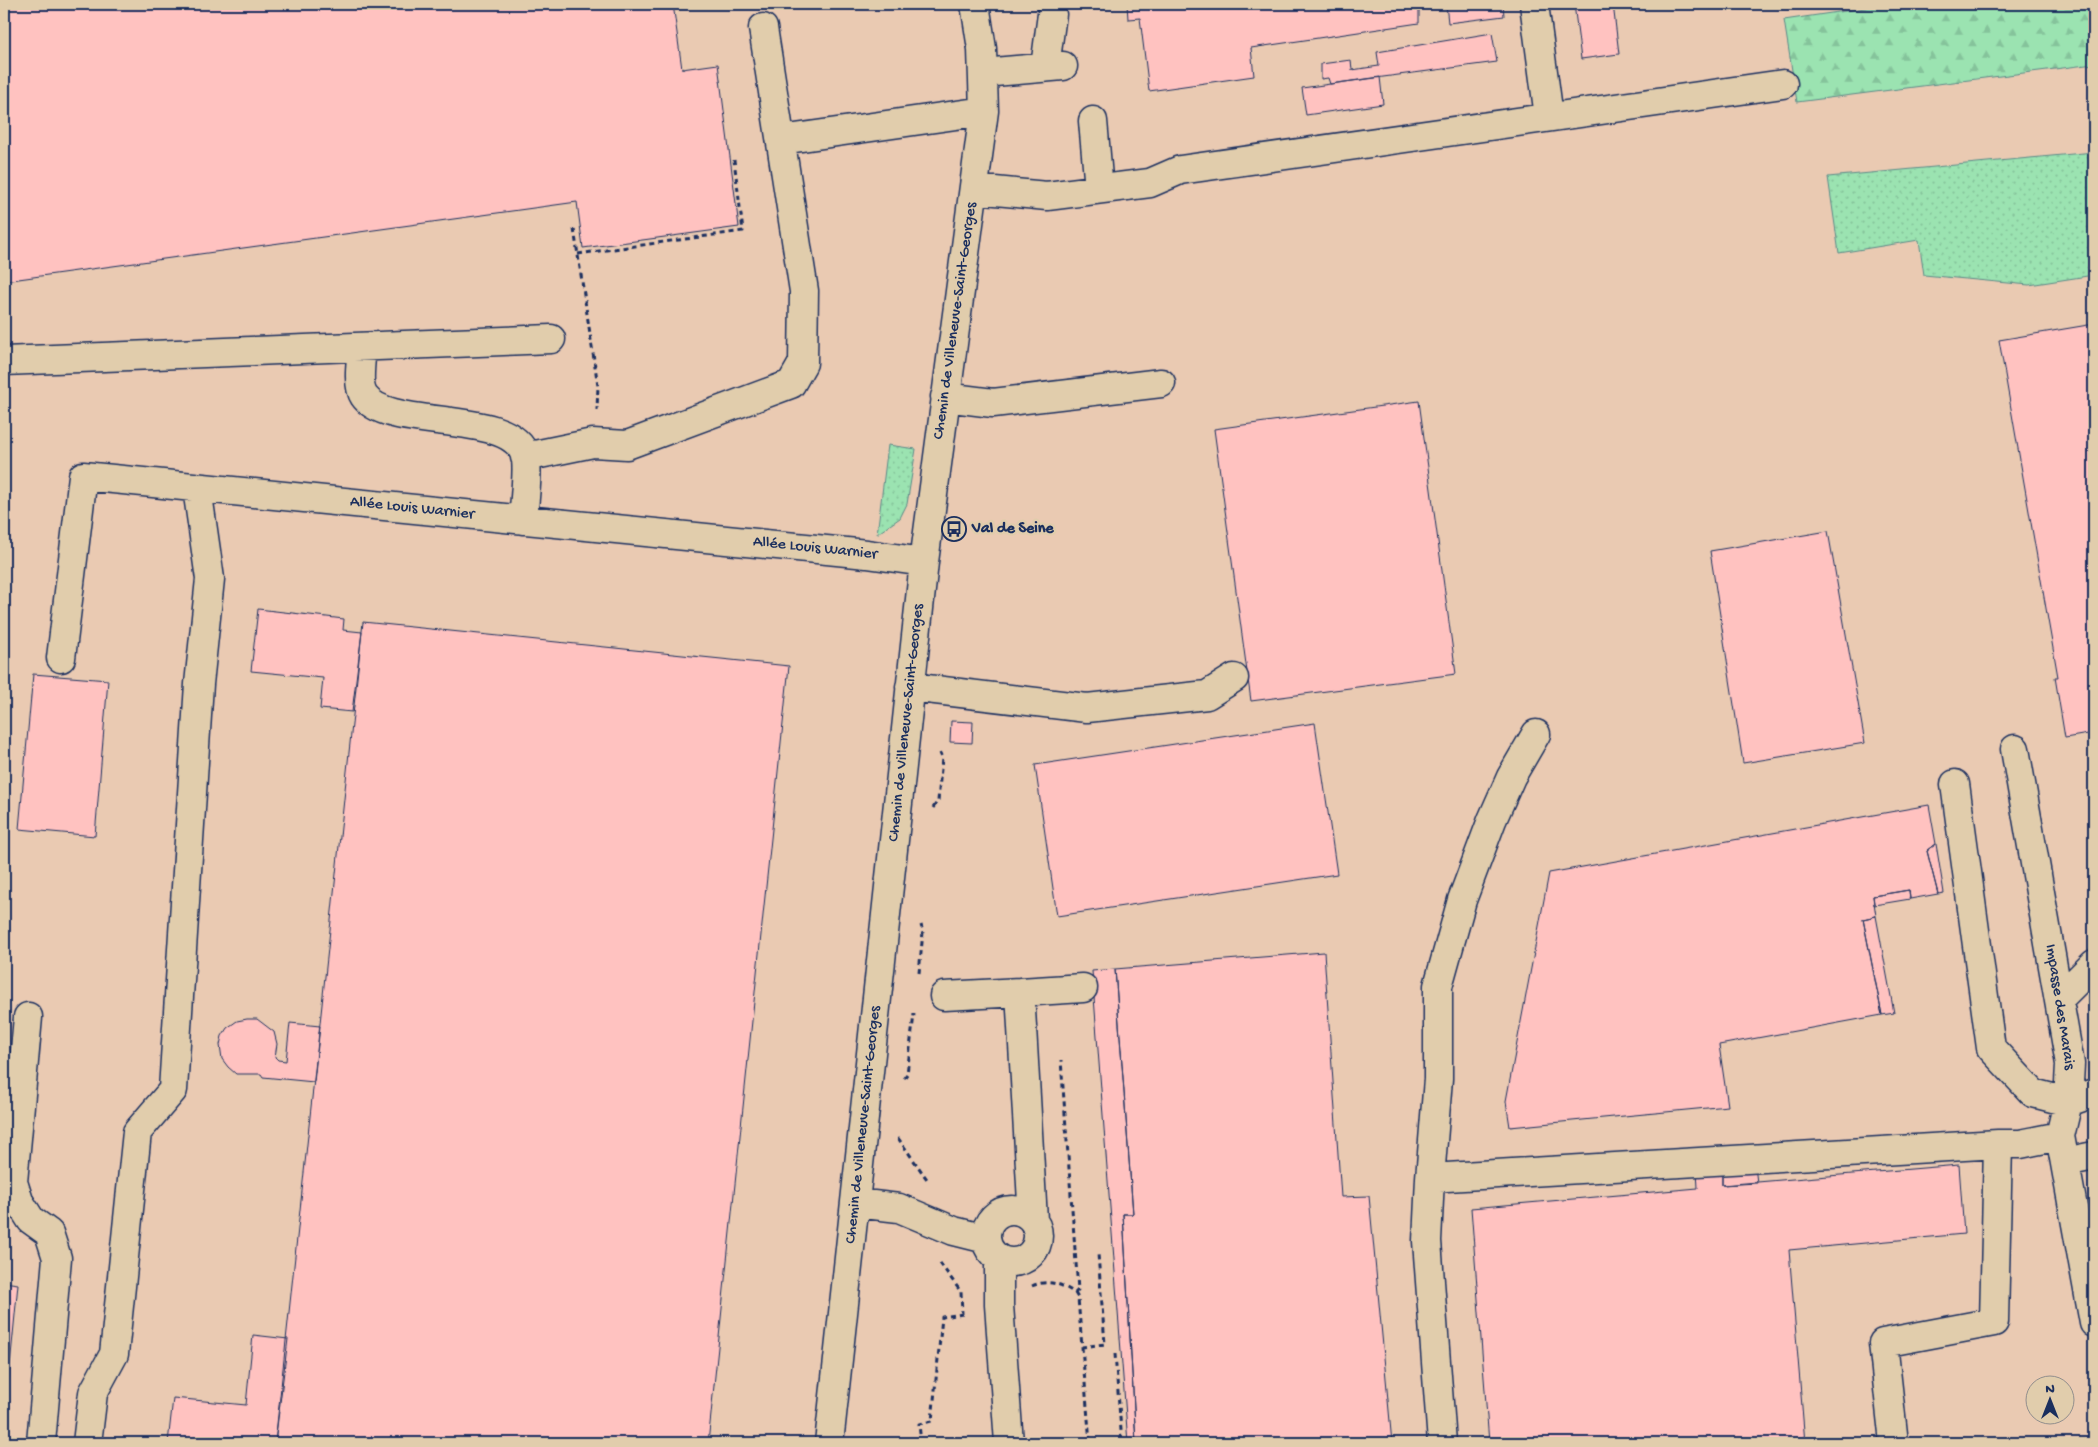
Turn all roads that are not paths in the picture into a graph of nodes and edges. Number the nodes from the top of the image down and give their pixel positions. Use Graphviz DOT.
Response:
graph roads {
  1 [pos="974,4"];
  2 [pos="1534,4"];
  3 [pos="1052,14"];
  4 [pos="763,28"];
  5 [pos="983,73"];
  6 [pos="1783,84"];
  7 [pos="984,111"];
  8 [pos="1549,117"];
  9 [pos="1093,121"];
  10 [pos="781,140"];
  11 [pos="974,189"];
  12 [pos="1099,189"];
  13 [pos="551,339"];
  14 [pos="362,347"];
  15 [pos="4,361"];
  16 [pos="1161,383"];
  17 [pos="945,397"];
  18 [pos="526,457"];
  19 [pos="197,488"];
  20 [pos="523,520"];
  21 [pos="924,562"];
  22 [pos="61,658"];
  23 [pos="1234,678"];
  24 [pos="910,687"];
  25 [pos="1536,734"];
  26 [pos="2015,749"];
  27 [pos="1955,784"];
  28 [pos="2094,964"];
  29 [pos="1084,988"];
  30 [pos="1020,992"];
  31 [pos="944,996"];
  32 [pos="2059,999"];
  33 [pos="28,1017"];
  34 [pos="2094,1093"];
  35 [pos="2068,1102"];
  36 [pos="1998,1144"];
  37 [pos="2063,1149"];
  38 [pos="2094,1156"];
  39 [pos="1430,1178"];
  40 [pos="856,1202"];
  41 [pos="1033,1220"];
  42 [pos="993,1249"];
  43 [pos="2094,1323"];
  44 [pos="41,1443"];
  45 [pos="87,1443"];
  46 [pos="829,1443"];
  47 [pos="1010,1443"];
  48 [pos="1442,1443"];
  49 [pos="1894,1443"];
  1 -- 5 [label="street, Chemin de Villeneuve-Saint-Georges"];
  2 -- 8 [label="street"];
  3 -- 5 [label="street"];
  4 -- 10 [label="street"];
  5 -- 7 [label="street, Chemin de Villeneuve-Saint-Georges"];
  6 -- 8 [label="street"];
  7 -- 10 [label="street"];
  7 -- 11 [label="street, Chemin de Villeneuve-Saint-Georges"];
  8 -- 12 [label="street"];
  9 -- 12 [label="street"];
  10 -- 18 [label="street"];
  11 -- 12 [label="street"];
  11 -- 17 [label="street, Chemin de Villeneuve-Saint-Georges"];
  13 -- 14 [label="street"];
  14 -- 15 [label="street"];
  14 -- 18 [label="street"];
  16 -- 17 [label="street"];
  17 -- 21 [label="street, Chemin de Villeneuve-Saint-Georges"];
  18 -- 20 [label="street"];
  19 -- 20 [label="street, Allée Louis Warnier"];
  19 -- 22 [label="street, Allée Louis Warnier"];
  19 -- 45 [label="street"];
  20 -- 21 [label="street, Allée Louis Warnier"];
  21 -- 24 [label="street, Chemin de Villeneuve-Saint-Georges"];
  23 -- 24 [label="street"];
  24 -- 40 [label="street, Chemin de Villeneuve-Saint-Georges"];
  25 -- 39 [label="street"];
  26 -- 32 [label="street, Impasse des Marais"];
  27 -- 35 [label="street"];
  28 -- 32 [label="street"];
  29 -- 30 [label="street"];
  30 -- 31 [label="street"];
  30 -- 41 [label="street"];
  32 -- 35 [label="street, Impasse des Marais"];
  33 -- 44 [label="street"];
  34 -- 35 [label="street"];
  35 -- 37 [label="street, Impasse des Marais"];
  36 -- 37 [label="street"];
  36 -- 39 [label="street"];
  36 -- 49 [label="street"];
  37 -- 38 [label="street"];
  37 -- 43 [label="street, Impasse des Marais"];
  39 -- 48 [label="street"];
  40 -- 42 [label="street"];
  40 -- 46 [label="street, Chemin de Villeneuve-Saint-Georges"];
  41 -- 42 [label="street"];
  41 -- 42 [label="street"];
  42 -- 47 [label="street"];
}
